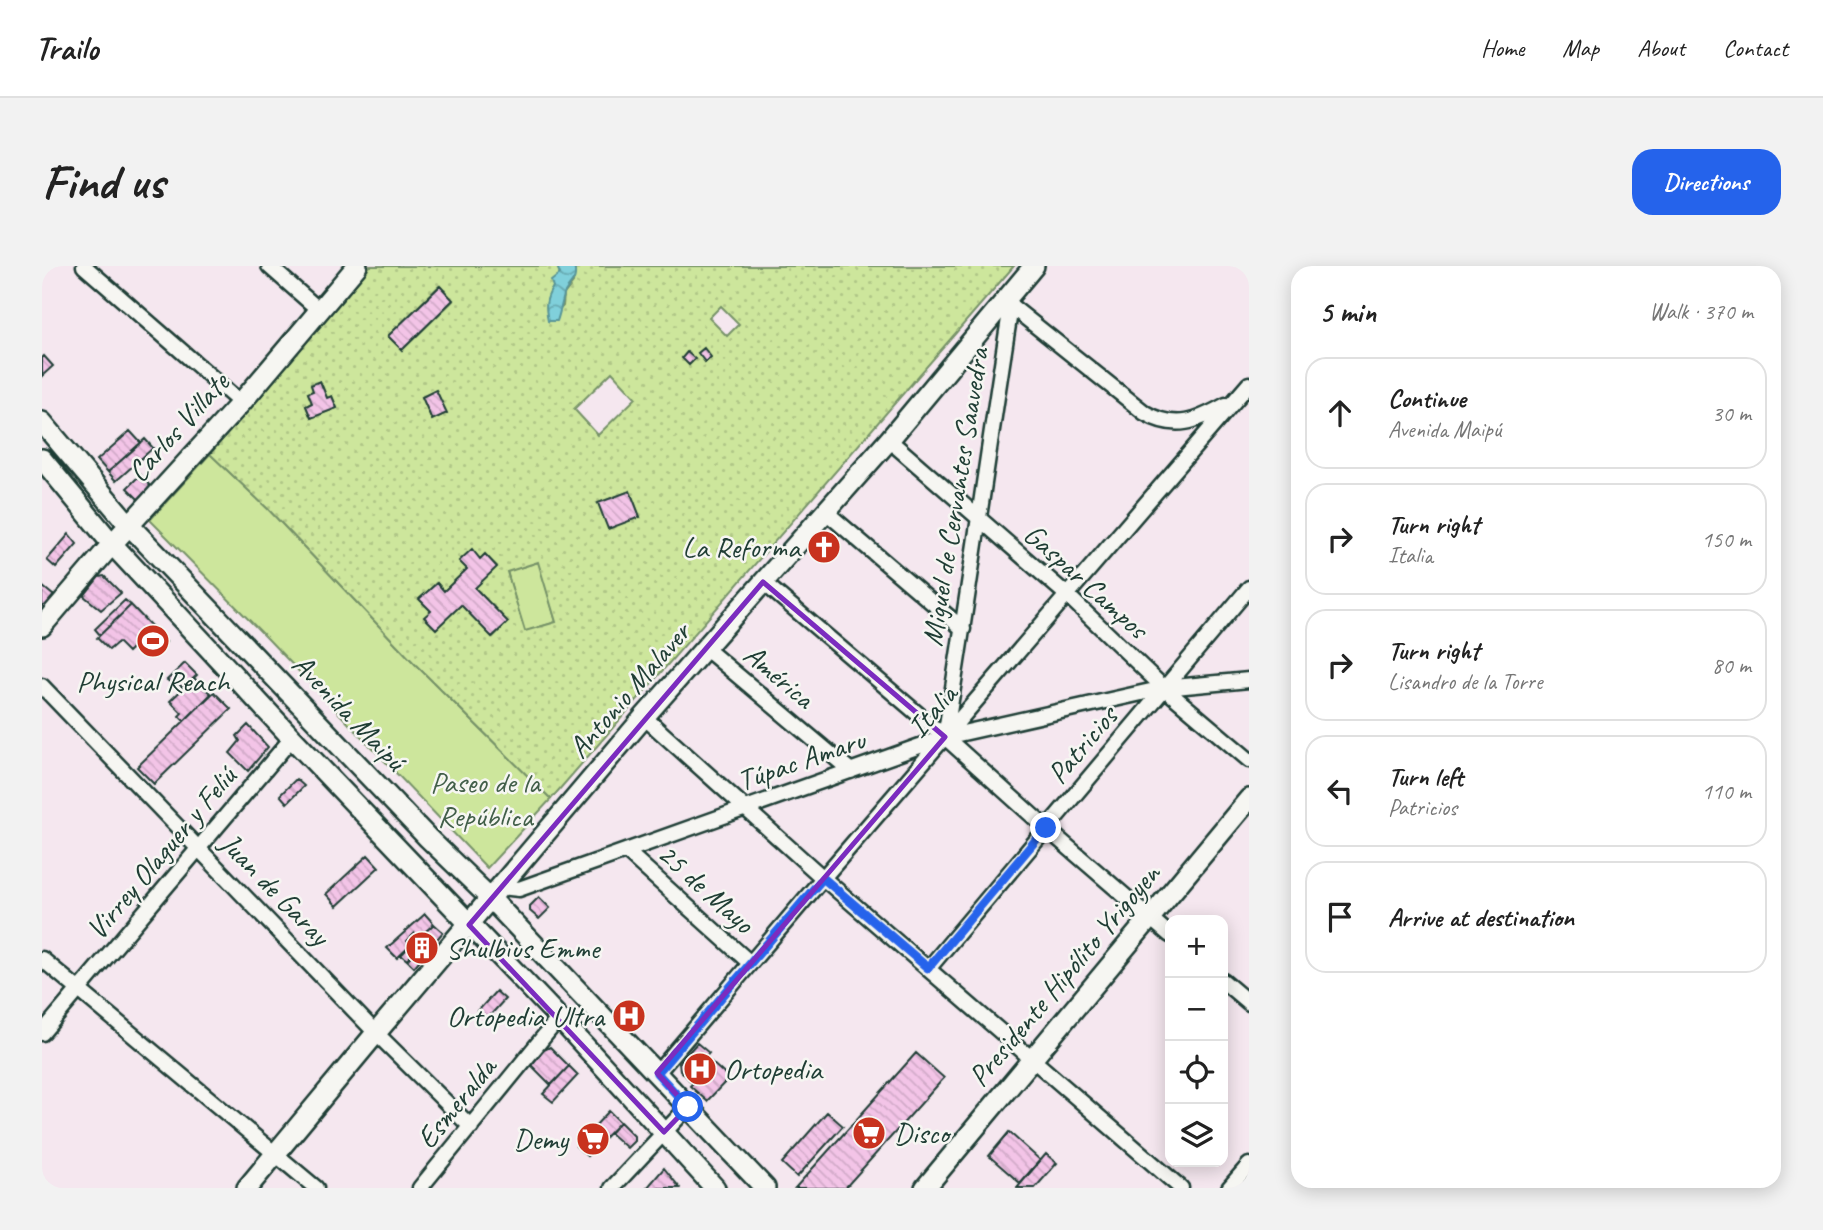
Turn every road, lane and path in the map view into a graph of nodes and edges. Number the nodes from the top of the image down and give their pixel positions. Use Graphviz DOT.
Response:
graph roads {
  1 [pos="84,266"];
  2 [pos="269,266"];
  3 [pos="357,266"];
  4 [pos="1034,266"];
  5 [pos="1009,302"];
  6 [pos="319,310"];
  7 [pos="1249,384"];
  8 [pos="1236,399"];
  9 [pos="241,402"];
  10 [pos="1249,410"];
  11 [pos="42,422"];
  12 [pos="889,440"];
  13 [pos="42,459"];
  14 [pos="826,512"];
  15 [pos="978,519"];
  16 [pos="129,525"];
  17 [pos="111,544"];
  18 [pos="763,582"];
  19 [pos="1249,588"];
  20 [pos="1067,596"];
  21 [pos="42,626"];
  22 [pos="963,629"];
  23 [pos="705,648"];
  24 [pos="1249,680"];
  25 [pos="42,686"];
  26 [pos="1164,688"];
  27 [pos="644,717"];
  28 [pos="945,737"];
  29 [pos="292,738"];
  30 [pos="1249,760"];
  31 [pos="851,771"];
  32 [pos="1249,799"];
  33 [pos="745,807"];
  34 [pos="1046,828"];
  35 [pos="199,848"];
  36 [pos="626,851"];
  37 [pos="823,878"];
  38 [pos="495,892"];
  39 [pos="1150,918"];
  40 [pos="469,925"];
  41 [pos="1165,931"];
  42 [pos="42,959"];
  43 [pos="750,963"];
  44 [pos="928,968"];
  45 [pos="1228,985"];
  46 [pos="79,990"];
  47 [pos="1249,1003"];
  48 [pos="559,1018"];
  49 [pos="42,1033"];
  50 [pos="376,1033"];
  51 [pos="1032,1059"];
  52 [pos="657,1073"];
  53 [pos="688,1107"];
  54 [pos="471,1127"];
  55 [pos="664,1132"];
  56 [pos="275,1155"];
  57 [pos="1249,1165"];
  58 [pos="247,1188"];
  59 [pos="316,1188"];
  60 [pos="420,1188"];
  61 [pos="612,1188"];
  62 [pos="715,1188"];
  63 [pos="765,1188"];
  64 [pos="925,1188"];
  65 [pos="1181,1188"];
  66 [pos="1230,1188"];
  1 -- 9 [label="street"];
  2 -- 6 [label="street"];
  3 -- 6 [label="street, Carlos Villate"];
  4 -- 5 [label="street, Antonio Malaver"];
  5 -- 8 [label="street"];
  5 -- 12 [label="street, Antonio Malaver"];
  5 -- 15 [label="street, Miguel de Cervantes Saavedra"];
  6 -- 9 [label="street, Carlos Villate"];
  7 -- 8 [label="street, Italia"];
  8 -- 10 [label="street"];
  8 -- 20 [label="street, Italia"];
  9 -- 16 [label="street, Carlos Villate"];
  11 -- 16 [label="street, Avenida Maipú"];
  12 -- 14 [label="street, Antonio Malaver"];
  12 -- 15 [label="street, Gaspar Campos"];
  13 -- 17 [label="street, Avenida Maipú"];
  14 -- 18 [label="street, Antonio Malaver"];
  14 -- 22 [label="street"];
  15 -- 20 [label="street, Gaspar Campos"];
  15 -- 22 [label="street, Miguel de Cervantes Saavedra"];
  16 -- 17 [label="street, Carlos Villate"];
  16 -- 38 [label="street, Avenida Maipú"];
  17 -- 21 [label="street, Carlos Villate"];
  17 -- 29 [label="street, Avenida Maipú"];
  18 -- 23 [label="street, Antonio Malaver"];
  18 -- 28 [label="street"];
  19 -- 26 [label="street, Patricios"];
  20 -- 26 [label="street, Gaspar Campos"];
  20 -- 28 [label="street, Italia"];
  22 -- 28 [label="street, Miguel de Cervantes Saavedra"];
  23 -- 27 [label="street, Antonio Malaver"];
  23 -- 31 [label="street, América"];
  24 -- 26 [label="street, Túpac Amaru"];
  25 -- 35 [label="street, Juan de Garay"];
  26 -- 28 [label="street, Túpac Amaru"];
  26 -- 30 [label="street, Gaspar Campos"];
  26 -- 34 [label="street, Patricios"];
  27 -- 33 [label="street"];
  27 -- 38 [label="street, Antonio Malaver"];
  28 -- 31 [label="street, Túpac Amaru"];
  28 -- 34 [label="street"];
  28 -- 37 [label="street, Italia"];
  29 -- 35 [label="street, Virrey Olaguer y Feliú"];
  29 -- 40 [label="street, Avenida Maipú"];
  31 -- 33 [label="street, Túpac Amaru"];
  32 -- 39 [label="street, Presidente Hipólito Yrigoyen"];
  33 -- 36 [label="street, Túpac Amaru"];
  33 -- 37 [label="street"];
  34 -- 39 [label="street"];
  34 -- 44 [label="street, Patricios"];
  35 -- 46 [label="street, Virrey Olaguer y Feliú"];
  35 -- 50 [label="street, Juan de Garay"];
  36 -- 38 [label="street, Túpac Amaru"];
  36 -- 43 [label="street, 25 de Mayo"];
  37 -- 43 [label="street, Italia"];
  37 -- 44 [label="street"];
  38 -- 40 [label="street, Antonio Malaver"];
  38 -- 52 [label="street, Avenida Maipú"];
  39 -- 41 [label="street"];
  39 -- 51 [label="street, Presidente Hipólito Yrigoyen"];
  40 -- 48 [label="street, Avenida Maipú"];
  40 -- 50 [label="street, Antonio Malaver"];
  42 -- 46 [label="street"];
  43 -- 52 [label="street, Italia"];
  44 -- 51 [label="street"];
  45 -- 47 [label="street"];
  46 -- 49 [label="street, Virrey Olaguer y Feliú"];
  46 -- 56 [label="street"];
  48 -- 54 [label="street, Esmeralda"];
  48 -- 55 [label="street, Avenida Maipú"];
  50 -- 54 [label="street, Juan de Garay"];
  50 -- 56 [label="street, Antonio Malaver"];
  51 -- 64 [label="street, Presidente Hipólito Yrigoyen"];
  51 -- 65 [label="street"];
  52 -- 53 [label="street, Avenida Maipú"];
  53 -- 55 [label="street"];
  53 -- 63 [label="street, Avenida Maipú"];
  54 -- 60 [label="street, Esmeralda"];
  55 -- 61 [label="street"];
  55 -- 62 [label="street, Avenida Maipú"];
  56 -- 58 [label="street, Antonio Malaver"];
  56 -- 59 [label="street"];
  57 -- 66 [label="street"];
}
